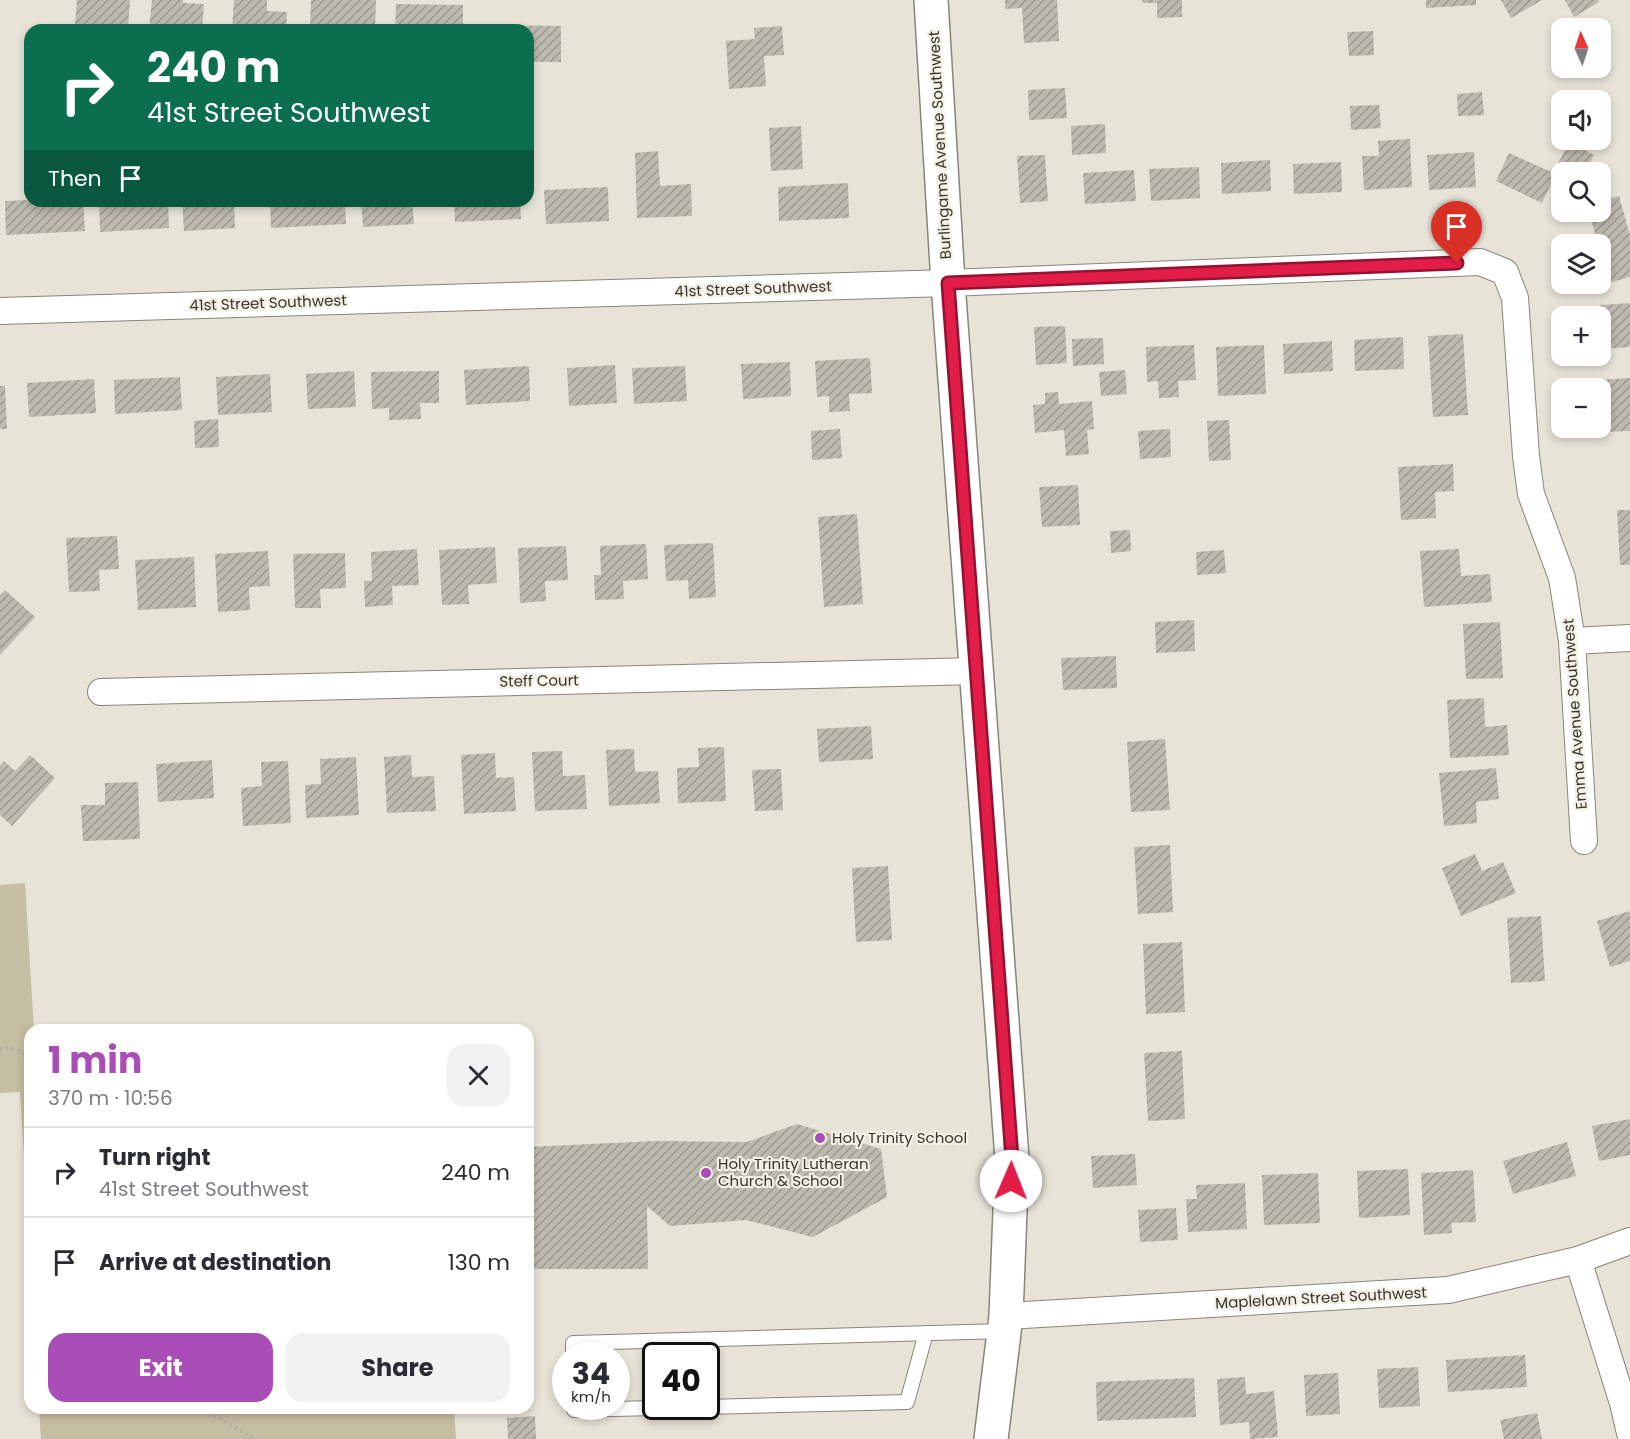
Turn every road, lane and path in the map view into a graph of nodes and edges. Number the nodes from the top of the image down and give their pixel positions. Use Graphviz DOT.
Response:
graph roads {
  1 [pos="931,0"];
  2 [pos="1505,272"];
  3 [pos="948,283"];
  4 [pos="0,311"];
  5 [pos="1630,638"];
  6 [pos="1572,641"];
  7 [pos="977,671"];
  8 [pos="101,692"];
  9 [pos="1584,841"];
  10 [pos="0,1049"];
  11 [pos="24,1056"];
  12 [pos="1630,1241"];
  13 [pos="1578,1260"];
  14 [pos="1005,1324"];
  15 [pos="926,1334"];
  16 [pos="612,1342"];
  17 [pos="720,1407"];
  18 [pos="212,1414"];
  19 [pos="1630,1433"];
  20 [pos="254,1439"];
  21 [pos="991,1439"];
  1 -- 3 [label="street, Burlingame Avenue Southwest"];
  2 -- 3 [label="street, 41st Street Southwest"];
  2 -- 6 [label="street, Emma Avenue Southwest"];
  3 -- 4 [label="street, 41st Street Southwest"];
  3 -- 7 [label="street, Burlingame Avenue Southwest"];
  5 -- 6 [label="street"];
  6 -- 9 [label="street, Emma Avenue Southwest"];
  7 -- 8 [label="street, Steff Court"];
  7 -- 14 [label="street, Burlingame Avenue Southwest"];
  10 -- 11 [label="path"];
  12 -- 13 [label="street, Maplelawn Street Southwest"];
  13 -- 14 [label="street, Maplelawn Street Southwest"];
  13 -- 19 [label="street"];
  14 -- 15 [label="lane"];
  14 -- 21 [label="street, Burlingame Avenue Southwest"];
  15 -- 16 [label="lane"];
  15 -- 17 [label="lane"];
  18 -- 20 [label="path"];
}
